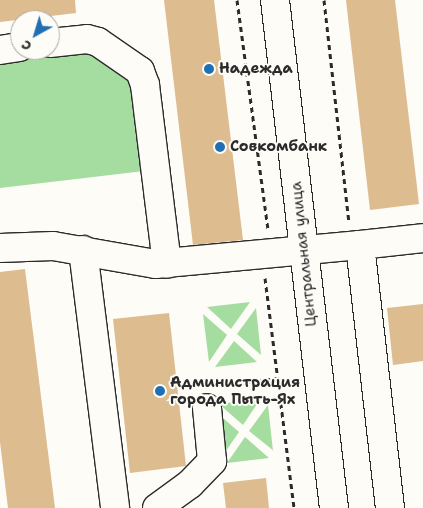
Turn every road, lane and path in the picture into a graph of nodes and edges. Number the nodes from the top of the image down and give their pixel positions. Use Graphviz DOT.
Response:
graph roads {
  1 [pos="275,0"];
  2 [pos="60,42"];
  3 [pos="423,238"];
  4 [pos="360,245"];
  5 [pos="0,248"];
  6 [pos="83,250"];
  7 [pos="304,252"];
  8 [pos="167,264"];
  9 [pos="278,378"];
  10 [pos="207,408"];
  11 [pos="192,496"];
  12 [pos="115,508"];
  13 [pos="157,508"];
  14 [pos="334,508"];
  15 [pos="390,508"];
  1 -- 7 [label="main road, Центральная улица"];
  2 -- 8 [label="main road"];
  3 -- 4 [label="main road"];
  4 -- 7 [label="main road"];
  4 -- 15 [label="main road"];
  5 -- 6 [label="main road"];
  6 -- 8 [label="main road"];
  6 -- 12 [label="main road"];
  7 -- 8 [label="main road"];
  7 -- 14 [label="main road, Центральная улица"];
  9 -- 10 [label="path"];
  10 -- 11 [label="main road"];
  11 -- 13 [label="main road"];
}
